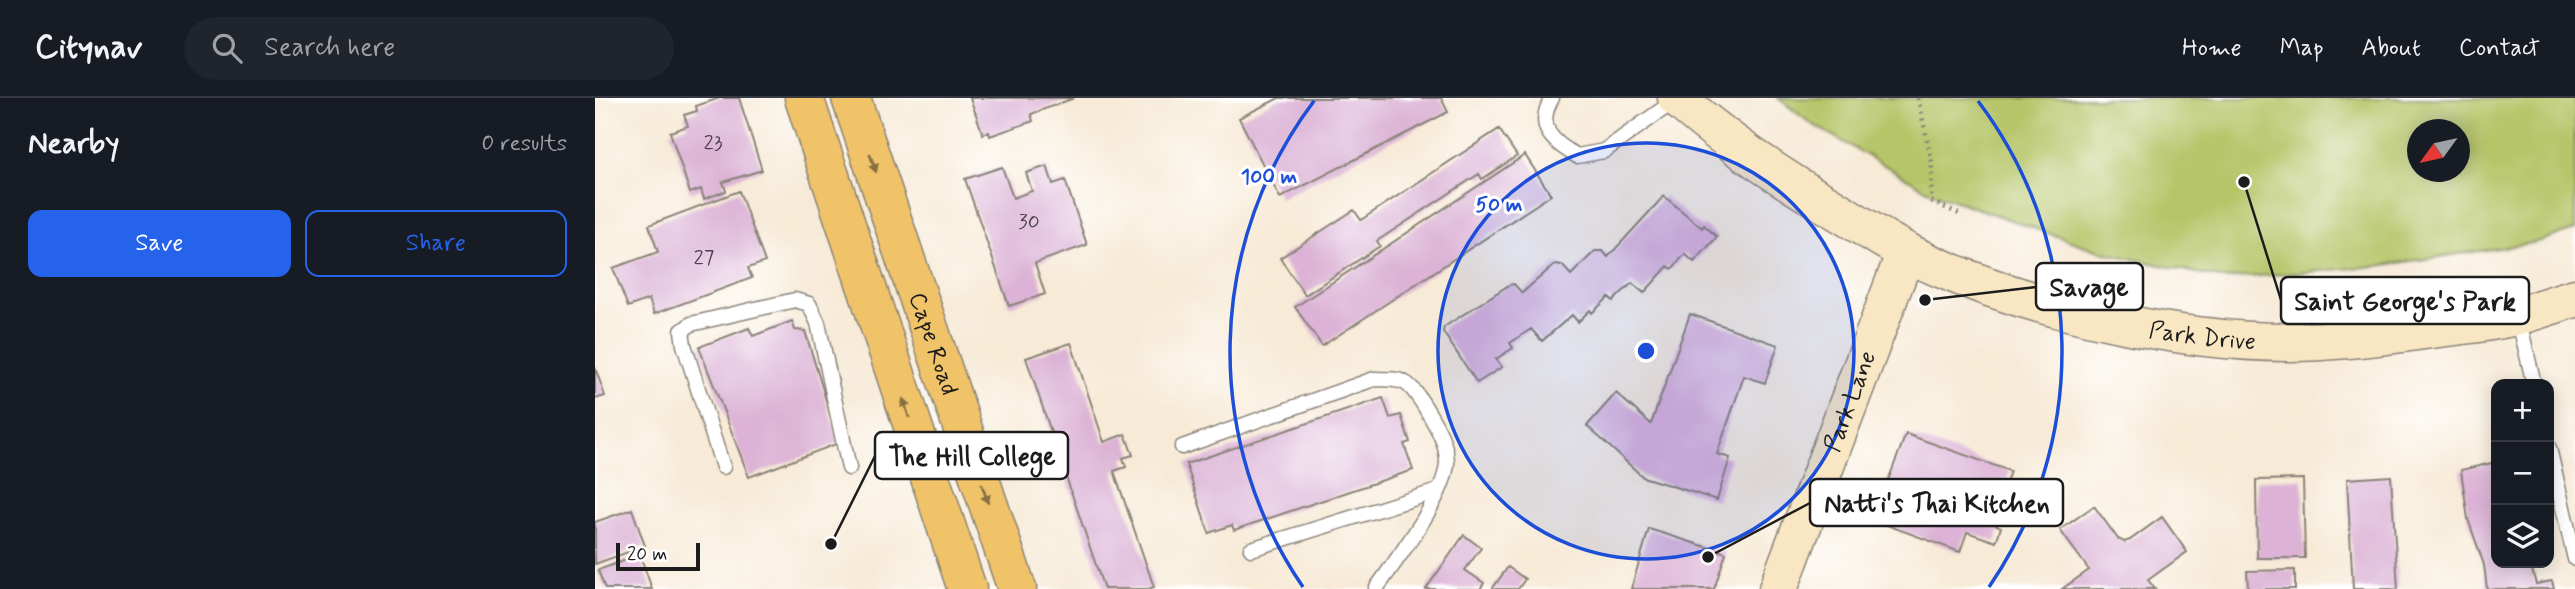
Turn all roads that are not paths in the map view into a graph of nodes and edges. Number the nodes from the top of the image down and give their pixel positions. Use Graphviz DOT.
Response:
graph roads {
  1 [pos="804,98"];
  2 [pos="851,98"];
  3 [pos="1552,98"];
  4 [pos="1677,98"];
  5 [pos="1906,251"];
  6 [pos="2575,298"];
  7 [pos="2518,316"];
  8 [pos="2533,379"];
  9 [pos="1182,447"];
  10 [pos="723,467"];
  11 [pos="849,468"];
  12 [pos="2554,469"];
  13 [pos="1438,491"];
  14 [pos="1251,549"];
  15 [pos="2575,559"];
  16 [pos="967,589"];
  17 [pos="1017,589"];
  18 [pos="1377,589"];
  19 [pos="1778,589"];
  16 -- 1 [label="main road, Cape Road, one-way"];
  2 -- 17 [label="main road, Cape Road, one-way"];
  3 -- 4 [label="lane"];
  4 -- 5 [label="street, Park Drive"];
  5 -- 7 [label="street, Park Drive"];
  5 -- 19 [label="street, Park Lane"];
  6 -- 7 [label="street, Park Drive"];
  7 -- 8 [label="lane"];
  9 -- 13 [label="lane"];
  10 -- 11 [label="lane"];
  12 -- 15 [label="lane"];
  13 -- 14 [label="lane"];
  13 -- 18 [label="lane"];
}
